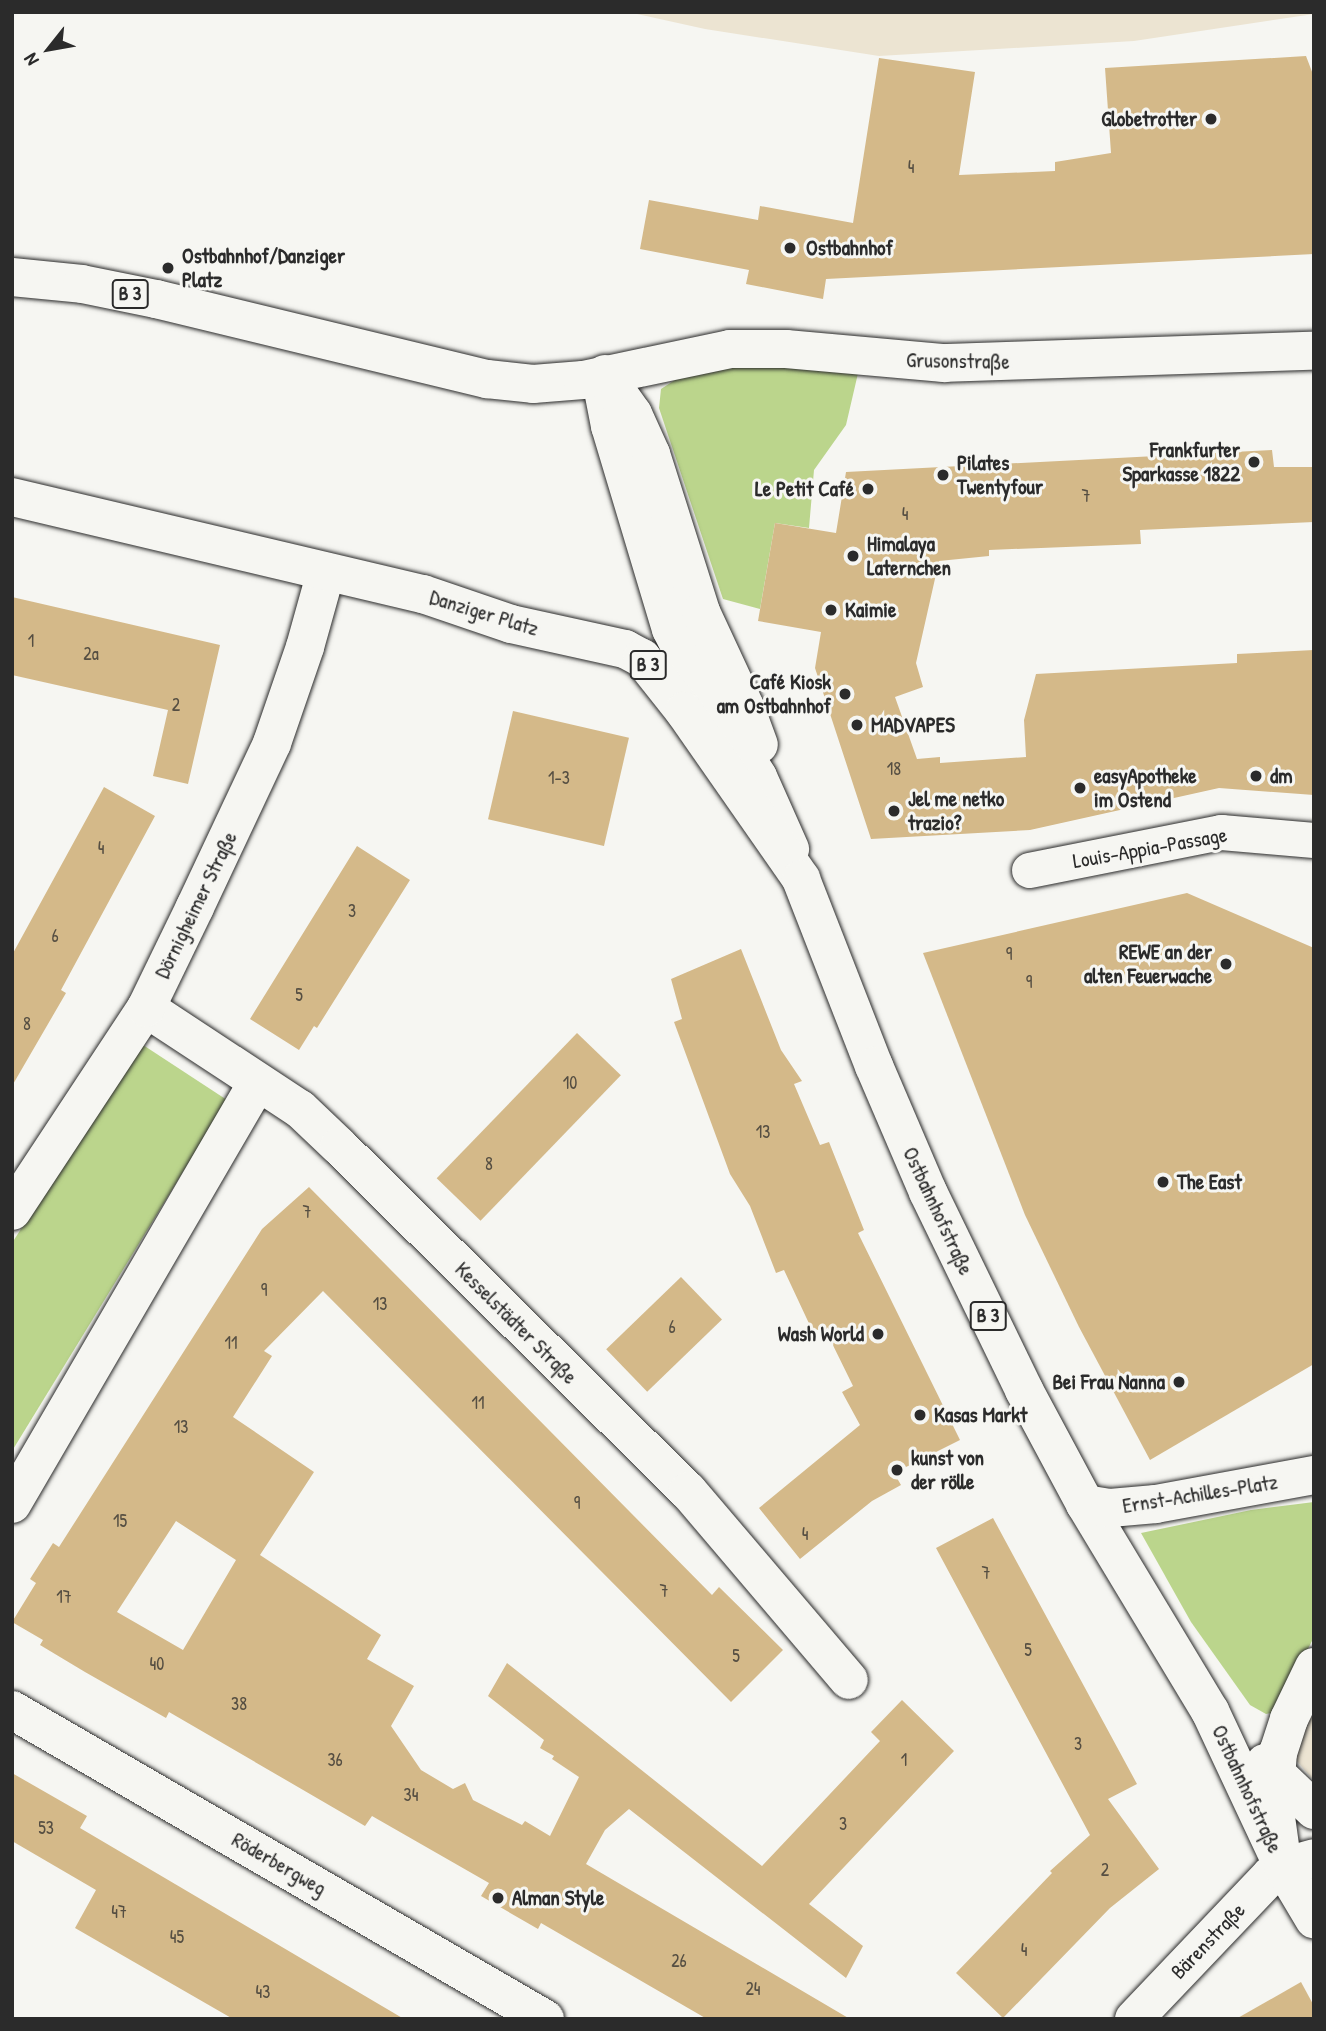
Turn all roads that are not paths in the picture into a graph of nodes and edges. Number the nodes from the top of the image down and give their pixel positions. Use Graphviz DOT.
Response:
graph roads {
  1 [pos="12,277"];
  2 [pos="1314,351"];
  3 [pos="605,374"];
  4 [pos="12,497"];
  5 [pos="326,572"];
  6 [pos="1314,840"];
  7 [pos="1029,870"];
  8 [pos="802,879"];
  9 [pos="146,1007"];
  10 [pos="258,1082"];
  11 [pos="12,1211"];
  12 [pos="1314,1475"];
  13 [pos="12,1504"];
  14 [pos="1085,1504"];
  15 [pos="1314,1667"];
  16 [pos="849,1680"];
  17 [pos="12,1710"];
  18 [pos="1210,1711"];
  19 [pos="1275,1773"];
  20 [pos="1314,1810"];
  21 [pos="1299,1862"];
  22 [pos="1314,1919"];
  23 [pos="545,2019"];
  24 [pos="1134,2019"];
  1 -- 3 [label="main road, B 3"];
  2 -- 3 [label="main road, Grusonstraße / B 3"];
  3 -- 8 [label="main road"];
  4 -- 5 [label="main road, Danziger Platz / B 3"];
  5 -- 8 [label="main road, Danziger Platz / B 3"];
  5 -- 9 [label="main road, Dörnigheimer Straße"];
  6 -- 7 [label="street, Louis-Appia-Passage"];
  8 -- 14 [label="main road, Ostbahnhofstraße / B 3"];
  9 -- 10 [label="main road, Kesselstädter Straße"];
  9 -- 11 [label="main road, Dörnigheimer Straße"];
  10 -- 13 [label="main road"];
  10 -- 16 [label="main road, Kesselstädter Straße"];
  12 -- 14 [label="main road, Ernst-Achilles-Platz"];
  14 -- 18 [label="main road, Ostbahnhofstraße"];
  15 -- 19 [label="main road"];
  17 -- 23 [label="main road, Röderbergweg"];
  18 -- 19 [label="main road, Ostbahnhofstraße"];
  18 -- 21 [label="main road, Ostbahnhofstraße"];
  19 -- 20 [label="main road, Ostbahnhofstraße"];
  19 -- 21 [label="main road"];
  21 -- 22 [label="main road, Ostbahnhofstraße"];
  21 -- 24 [label="main road, Bärenstraße"];
}
